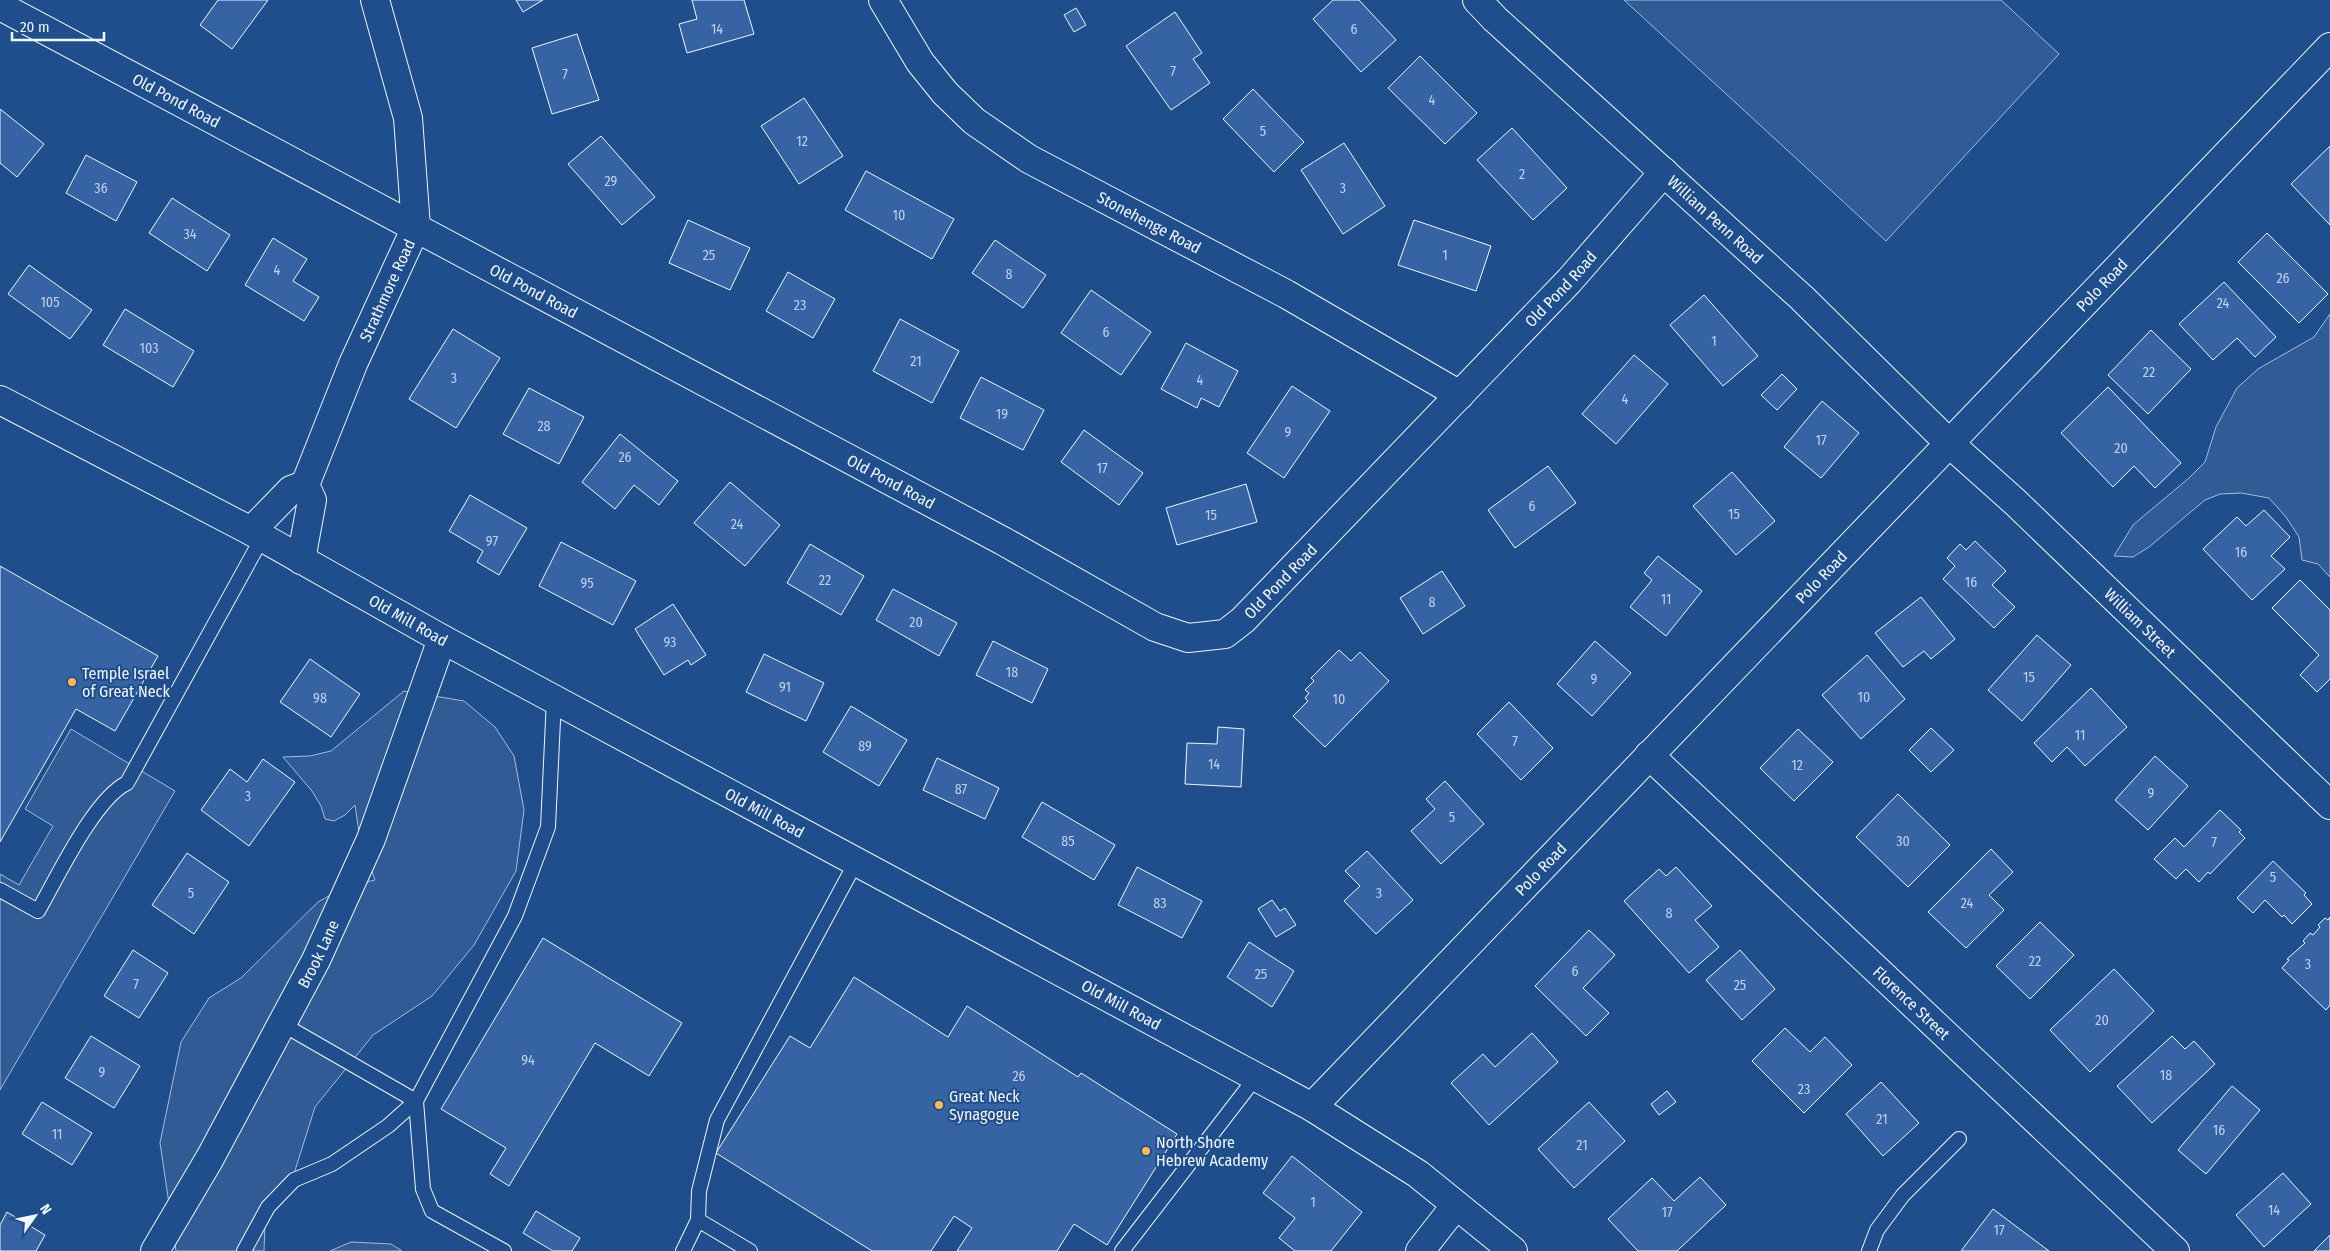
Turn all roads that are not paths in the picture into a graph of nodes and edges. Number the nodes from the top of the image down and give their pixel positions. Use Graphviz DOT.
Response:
graph roads {
  1 [pos="375,0"];
  2 [pos="883,0"];
  3 [pos="1477,0"];
  4 [pos="0,6"];
  5 [pos="2330,47"];
  6 [pos="1664,172"];
  7 [pos="416,227"];
  8 [pos="1460,395"];
  9 [pos="0,400"];
  10 [pos="1949,443"];
  11 [pos="306,485"];
  12 [pos="256,534"];
  13 [pos="301,560"];
  14 [pos="442,639"];
  15 [pos="554,699"];
  16 [pos="1649,755"];
  17 [pos="2330,805"];
  18 [pos="856,862"];
  19 [pos="0,890"];
  20 [pos="282,1024"];
  21 [pos="1256,1077"];
  22 [pos="416,1101"];
  23 [pos="1312,1107"];
  24 [pos="1959,1139"];
  25 [pos="1456,1205"];
  26 [pos="698,1220"];
  27 [pos="155,1251"];
  28 [pos="244,1251"];
  29 [pos="504,1251"];
  30 [pos="683,1251"];
  31 [pos="750,1251"];
  32 [pos="1122,1251"];
  33 [pos="1420,1251"];
  34 [pos="1513,1251"];
  35 [pos="1869,1251"];
  36 [pos="2175,1251"];
  1 -- 7 [label="street, Strathmore Road"];
  2 -- 8 [label="street, Stonehenge Road"];
  3 -- 6 [label="street, William Penn Road"];
  4 -- 7 [label="street, Old Pond Road"];
  5 -- 10 [label="street, Polo Road"];
  6 -- 8 [label="street, Old Pond Road"];
  6 -- 10 [label="street, William Penn Road"];
  7 -- 8 [label="street, Old Pond Road"];
  7 -- 11 [label="street, Strathmore Road"];
  9 -- 12 [label="street, Old Mill Road"];
  10 -- 16 [label="street, Polo Road"];
  10 -- 17 [label="street, William Street"];
  11 -- 12 [label="street"];
  11 -- 13 [label="street"];
  12 -- 13 [label="street, Old Mill Road"];
  12 -- 19 [label="lane"];
  13 -- 14 [label="street, Old Mill Road"];
  14 -- 15 [label="street, Old Mill Road"];
  14 -- 20 [label="street, Brook Lane"];
  15 -- 18 [label="street, Old Mill Road"];
  15 -- 22 [label="lane"];
  16 -- 23 [label="street, Polo Road"];
  16 -- 36 [label="street, Florence Street"];
  18 -- 21 [label="street, Old Mill Road"];
  18 -- 26 [label="lane"];
  20 -- 22 [label="lane"];
  20 -- 27 [label="street, Brook Lane"];
  21 -- 23 [label="street, Old Mill Road"];
  21 -- 32 [label="lane"];
  22 -- 28 [label="lane"];
  22 -- 29 [label="lane"];
  23 -- 25 [label="street, Old Mill Road"];
  24 -- 35 [label="lane"];
  25 -- 33 [label="street"];
  25 -- 34 [label="street, Old Mill Road"];
  26 -- 30 [label="lane"];
  26 -- 31 [label="lane"];
}
